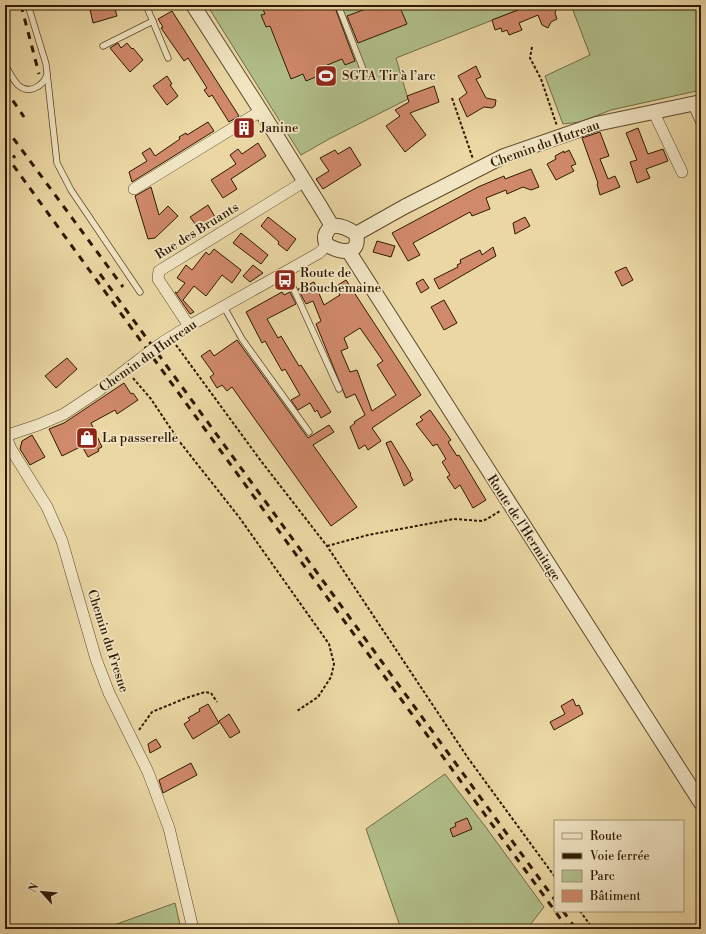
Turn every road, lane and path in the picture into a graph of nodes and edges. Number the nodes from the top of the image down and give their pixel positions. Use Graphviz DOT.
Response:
graph roads {
  1 [pos="28,5"];
  2 [pos="146,5"];
  3 [pos="193,5"];
  4 [pos="338,5"];
  5 [pos="152,22"];
  6 [pos="103,46"];
  7 [pos="532,47"];
  8 [pos="168,58"];
  9 [pos="5,65"];
  10 [pos="363,69"];
  11 [pos="47,74"];
  12 [pos="452,98"];
  13 [pos="696,103"];
  14 [pos="261,111"];
  15 [pos="654,112"];
  16 [pos="701,127"];
  17 [pos="560,136"];
  18 [pos="477,170"];
  19 [pos="682,172"];
  20 [pos="305,181"];
  21 [pos="134,189"];
  22 [pos="332,226"];
  23 [pos="356,234"];
  24 [pos="327,246"];
  25 [pos="349,252"];
  26 [pos="286,272"];
  27 [pos="140,292"];
  28 [pos="224,307"];
  29 [pos="189,326"];
  30 [pos="167,340"];
  31 [pos="126,369"];
  32 [pos="339,389"];
  33 [pos="309,432"];
  34 [pos="5,435"];
  35 [pos="509,504"];
  36 [pos="327,546"];
  37 [pos="217,702"];
  38 [pos="297,711"];
  39 [pos="131,738"];
  40 [pos="701,803"];
  41 [pos="554,876"];
  42 [pos="581,912"];
  43 [pos="193,929"];
  44 [pos="593,929"];
  1 -- 11 [label="lane"];
  2 -- 5 [label="lane"];
  3 -- 14 [label="street"];
  4 -- 10 [label="lane"];
  5 -- 6 [label="lane"];
  5 -- 8 [label="lane"];
  7 -- 17 [label="path"];
  9 -- 11 [label="lane"];
  11 -- 27 [label="lane"];
  12 -- 18 [label="path"];
  13 -- 15 [label="street, Chemin du Hutreau"];
  13 -- 16 [label="lane"];
  14 -- 20 [label="street"];
  14 -- 21 [label="street"];
  15 -- 17 [label="street, Chemin du Hutreau"];
  15 -- 19 [label="street"];
  17 -- 18 [label="street, Chemin du Hutreau"];
  18 -- 23 [label="street, Chemin du Hutreau"];
  20 -- 22 [label="street"];
  20 -- 29 [label="street, Rue des Bruants"];
  22 -- 23 [label="street"];
  22 -- 24 [label="street"];
  23 -- 25 [label="street"];
  24 -- 25 [label="street"];
  24 -- 26 [label="street, Chemin du Hutreau"];
  25 -- 35 [label="street, Route de l'Hermitage"];
  26 -- 28 [label="street, Chemin du Hutreau"];
  26 -- 32 [label="lane"];
  28 -- 29 [label="street, Chemin du Hutreau"];
  28 -- 33 [label="lane"];
  29 -- 30 [label="street, Chemin du Hutreau"];
  30 -- 31 [label="street, Chemin du Hutreau, bridge"];
  30 -- 36 [label="path"];
  31 -- 34 [label="street, Chemin du Hutreau"];
  31 -- 38 [label="path"];
  34 -- 39 [label="street, Chemin du Fresne"];
  35 -- 36 [label="path"];
  35 -- 40 [label="street, Route de l'Hermitage"];
  36 -- 41 [label="path"];
  37 -- 39 [label="path"];
  39 -- 43 [label="street, Chemin du Fresne"];
  42 -- 44 [label="path"];
}
